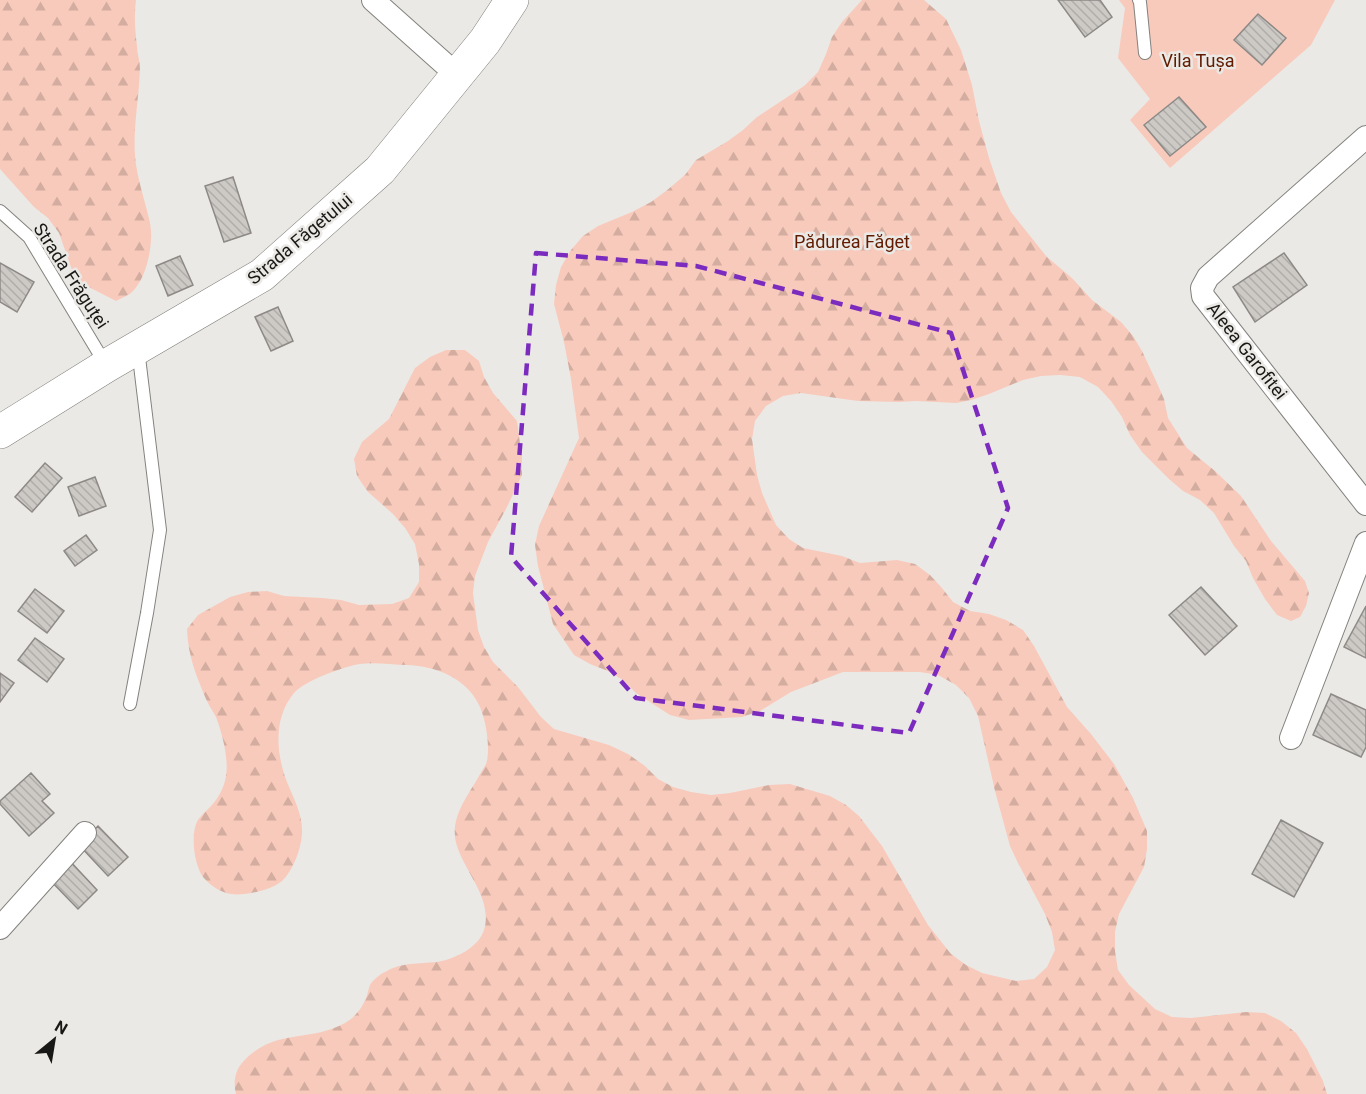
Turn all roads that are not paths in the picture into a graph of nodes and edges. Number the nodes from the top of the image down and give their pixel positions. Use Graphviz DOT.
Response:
graph roads {
  1 [pos="373,0"];
  2 [pos="512,0"];
  3 [pos="1139,0"];
  4 [pos="1145,53"];
  5 [pos="457,75"];
  6 [pos="1366,137"];
  7 [pos="0,211"];
  8 [pos="138,348"];
  9 [pos="106,366"];
  10 [pos="0,432"];
  11 [pos="1366,504"];
  12 [pos="1366,543"];
  13 [pos="130,704"];
  14 [pos="1291,738"];
  15 [pos="85,833"];
  16 [pos="0,928"];
  1 -- 5 [label="street"];
  2 -- 5 [label="main road, Strada Făgetului"];
  3 -- 4 [label="lane"];
  5 -- 8 [label="main road, Strada Făgetului"];
  6 -- 11 [label="street, Aleea Garofitei"];
  7 -- 9 [label="lane, Strada Frăguței"];
  8 -- 9 [label="main road, Strada Făgetului"];
  8 -- 13 [label="lane"];
  9 -- 10 [label="main road, Strada Făgetului"];
  12 -- 14 [label="street"];
  15 -- 16 [label="street"];
}
